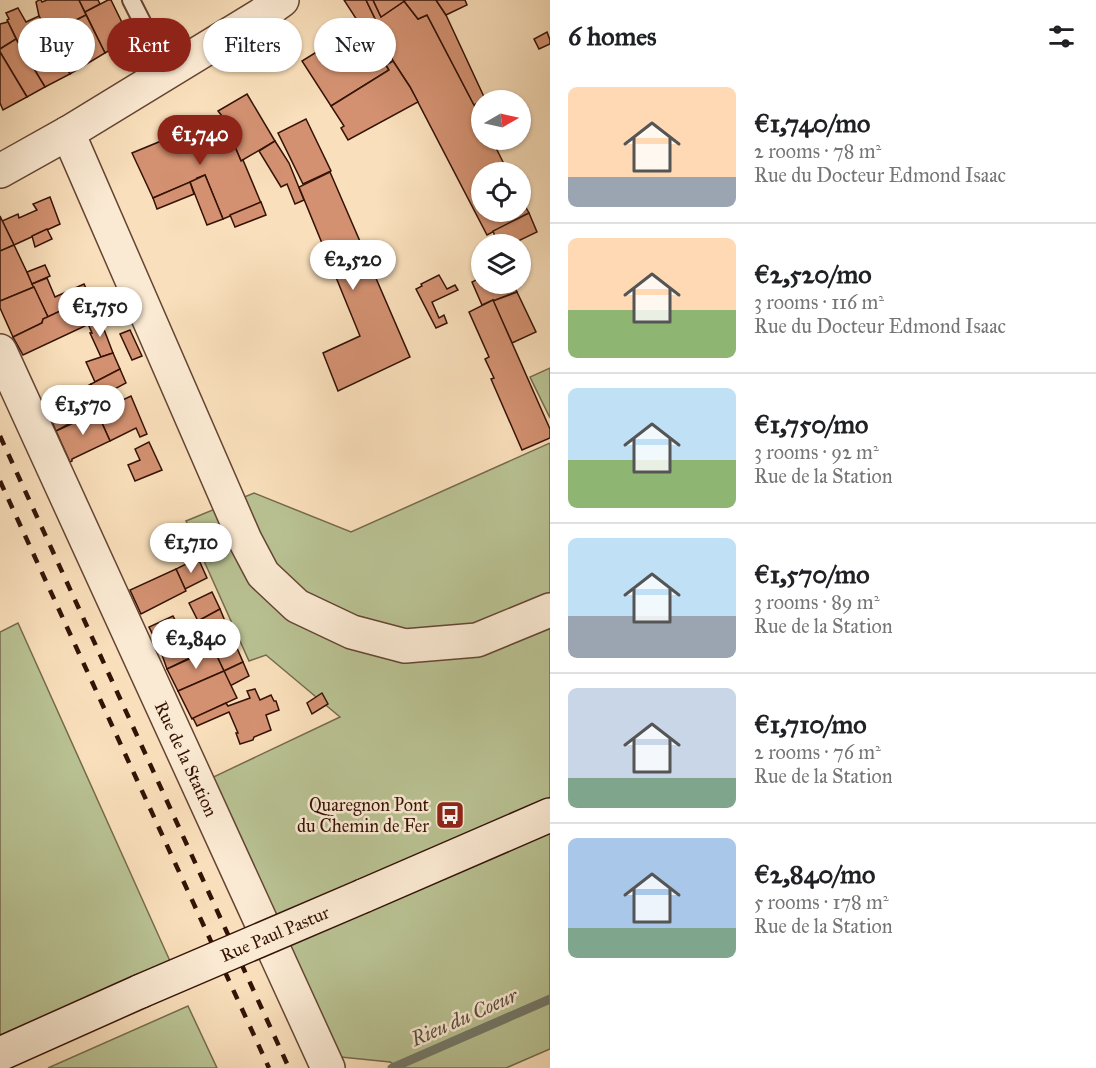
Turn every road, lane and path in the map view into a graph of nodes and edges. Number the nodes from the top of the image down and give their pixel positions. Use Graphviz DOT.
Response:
graph roads {
  1 [pos="131,0"];
  2 [pos="282,0"];
  3 [pos="168,73"];
  4 [pos="68,133"];
  5 [pos="0,171"];
  6 [pos="0,351"];
  7 [pos="550,610"];
  8 [pos="550,815"];
  9 [pos="0,1054"];
  10 [pos="328,1068"];
  1 -- 3 [label="lane"];
  2 -- 3 [label="street"];
  3 -- 4 [label="street"];
  4 -- 5 [label="street"];
  4 -- 7 [label="street"];
  6 -- 10 [label="street, Rue de la Station"];
  8 -- 9 [label="street, Rue Paul Pastur, bridge"];
}
